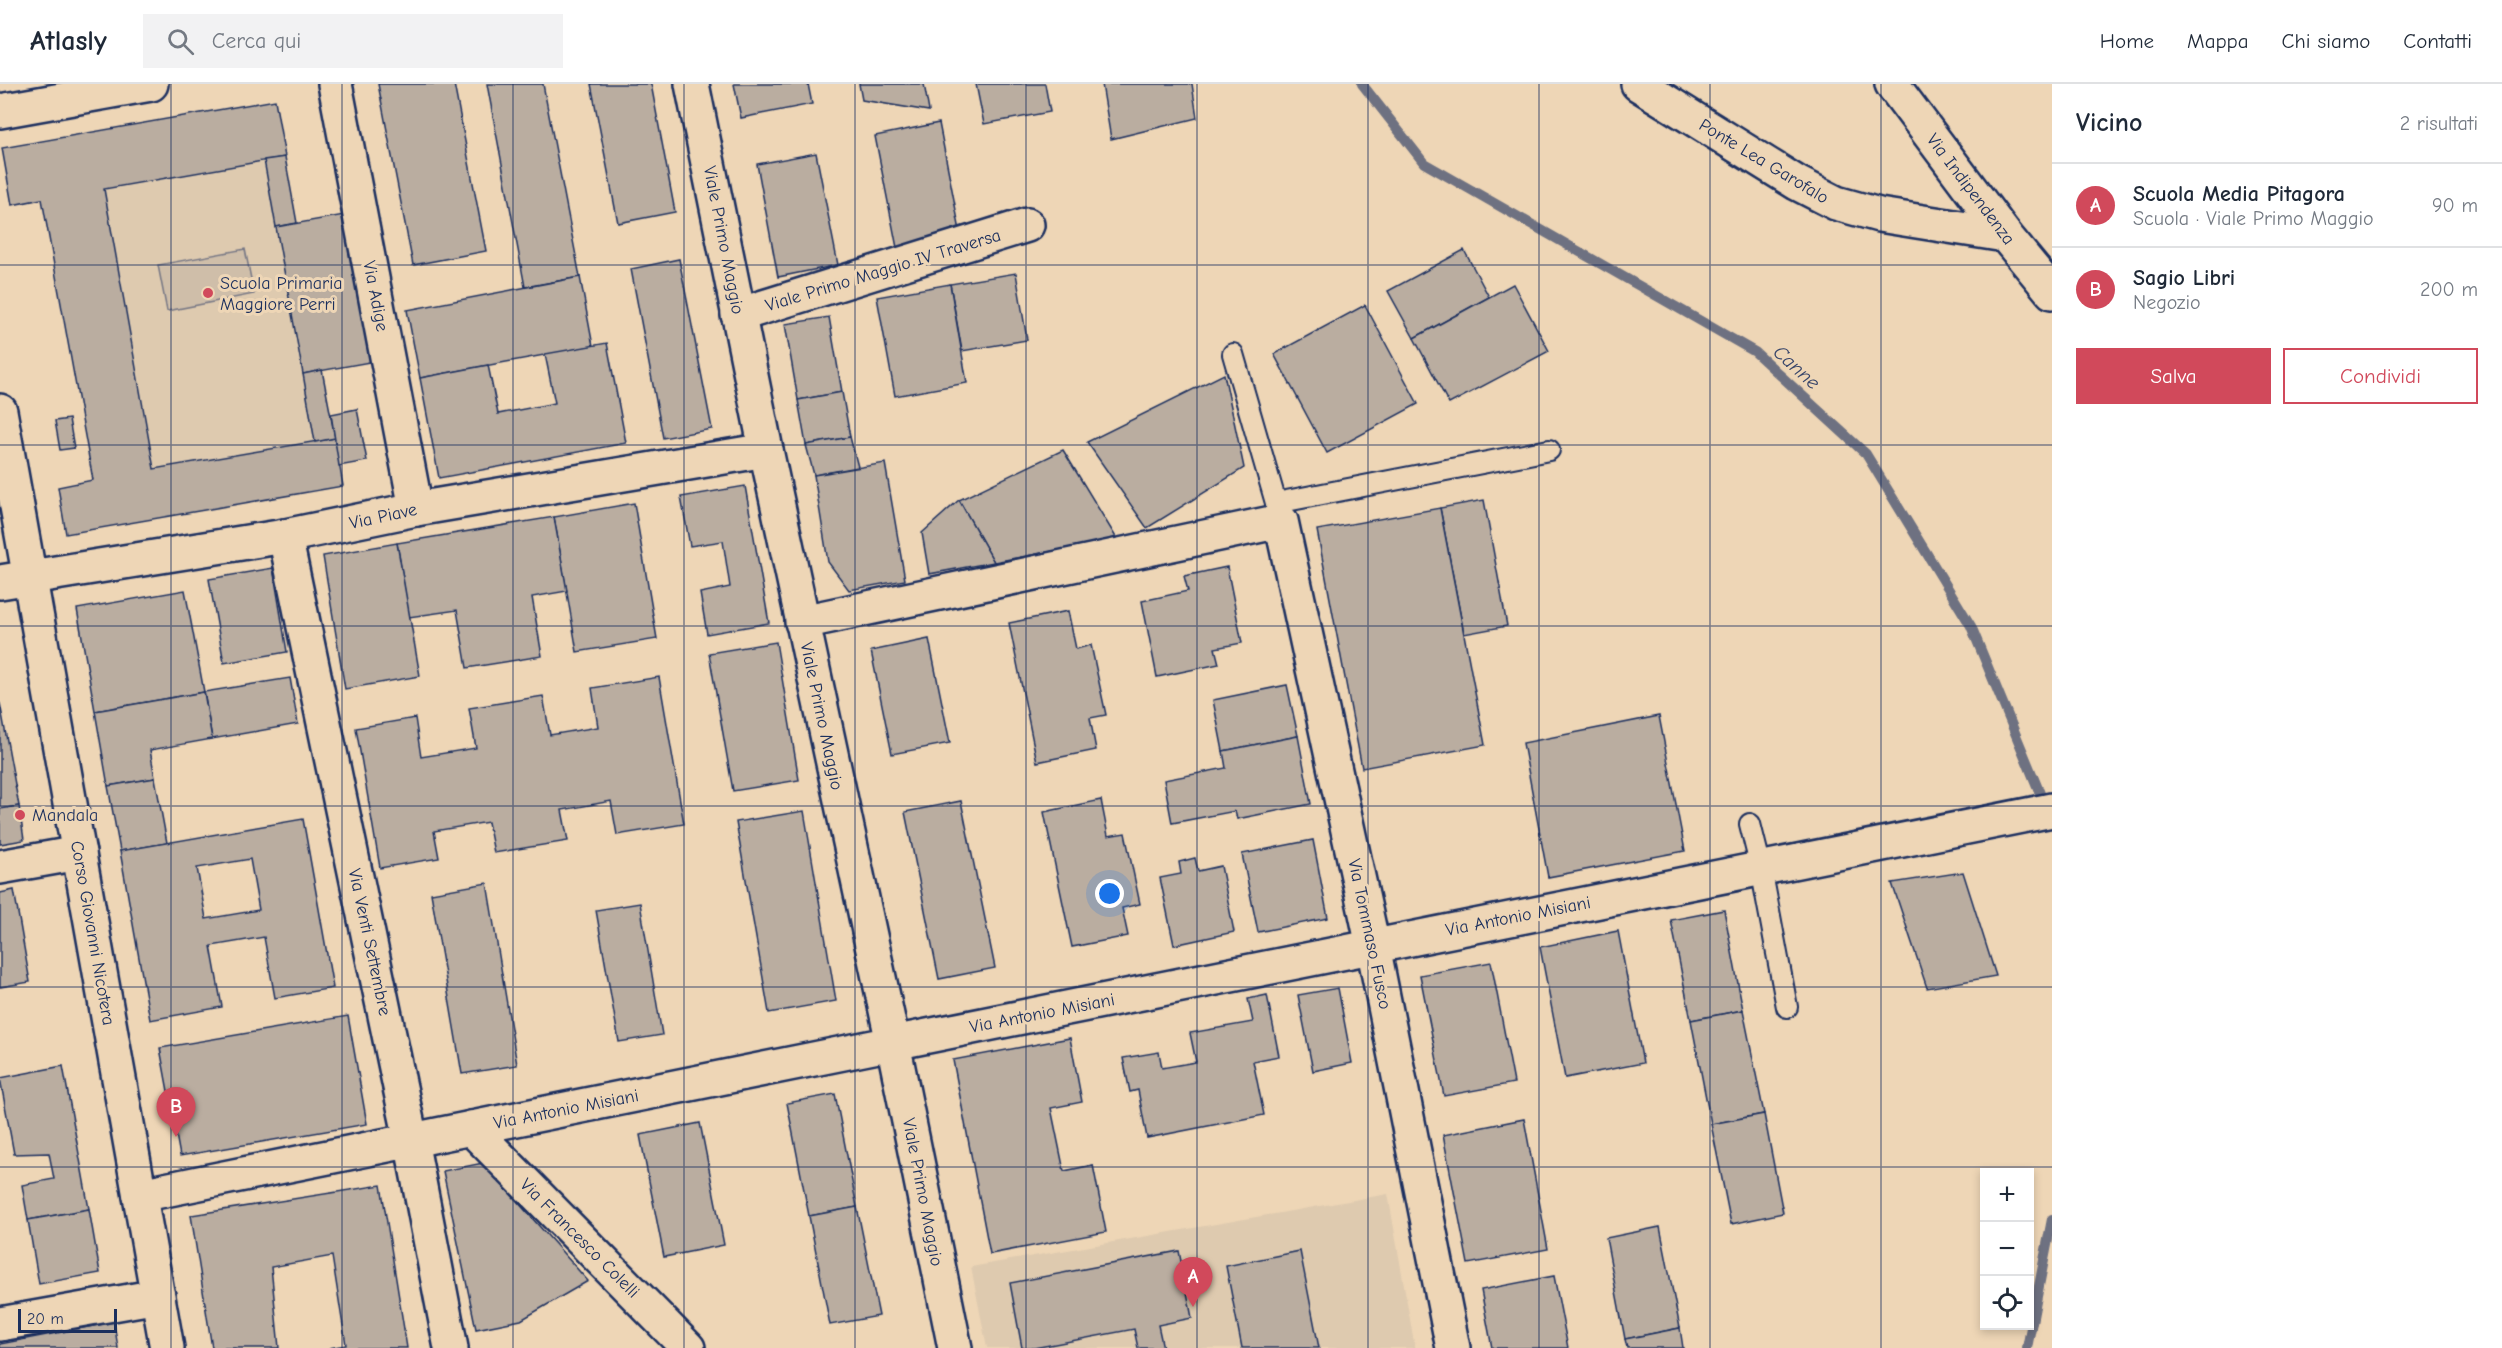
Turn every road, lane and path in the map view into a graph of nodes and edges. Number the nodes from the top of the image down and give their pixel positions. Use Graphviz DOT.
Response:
graph roads {
  1 [pos="151,84"];
  2 [pos="335,84"];
  3 [pos="692,84"];
  4 [pos="1638,84"];
  5 [pos="1892,84"];
  6 [pos="0,111"];
  7 [pos="1028,225"];
  8 [pos="2005,235"];
  9 [pos="2052,292"];
  10 [pos="738,315"];
  11 [pos="1233,354"];
  12 [pos="0,411"];
  13 [pos="766,450"];
  14 [pos="1549,450"];
  15 [pos="416,509"];
  16 [pos="1278,512"];
  17 [pos="285,536"];
  18 [pos="15,579"];
  19 [pos="802,622"];
  20 [pos="2052,810"];
  21 [pos="1750,824"];
  22 [pos="79,853"];
  23 [pos="0,867"];
  24 [pos="1761,868"];
  25 [pos="1373,946"];
  26 [pos="1787,1007"];
  27 [pos="893,1043"];
  28 [pos="471,1128"];
  29 [pos="411,1140"];
  30 [pos="140,1195"];
  31 [pos="158,1296"];
  32 [pos="0,1324"];
  33 [pos="167,1348"];
  34 [pos="451,1348"];
  35 [pos="688,1348"];
  36 [pos="955,1348"];
  37 [pos="1453,1348"];
  1 -- 6 [label="street"];
  2 -- 15 [label="street, Via Adige"];
  3 -- 10 [label="street, Viale Primo Maggio"];
  4 -- 8 [label="street, Ponte Lea Garofalo"];
  5 -- 8 [label="street, Via Indipendenza"];
  7 -- 10 [label="street, Viale Primo Maggio IV Traversa"];
  8 -- 9 [label="street, Via Indipendenza"];
  10 -- 13 [label="street, Viale Primo Maggio"];
  11 -- 16 [label="lane"];
  12 -- 18 [label="street, Corso Giovanni Nicotera"];
  13 -- 15 [label="street, Via Piave"];
  13 -- 19 [label="street, Viale Primo Maggio"];
  14 -- 16 [label="lane"];
  15 -- 17 [label="street, Via Piave"];
  16 -- 19 [label="street"];
  16 -- 25 [label="street, Via Tommaso Fusco"];
  17 -- 18 [label="street, Via Piave"];
  17 -- 29 [label="street, Via Venti Settembre"];
  18 -- 22 [label="street, Corso Giovanni Nicotera"];
  19 -- 27 [label="street, Viale Primo Maggio"];
  20 -- 24 [label="street, Via Antonio Misiani"];
  21 -- 24 [label="lane"];
  22 -- 23 [label="street"];
  22 -- 30 [label="street, Corso Giovanni Nicotera"];
  24 -- 25 [label="street, Via Antonio Misiani"];
  24 -- 26 [label="lane"];
  25 -- 27 [label="street, Via Antonio Misiani"];
  25 -- 37 [label="street, Via Tommaso Fusco"];
  27 -- 28 [label="street, Via Antonio Misiani"];
  27 -- 36 [label="street, Viale Primo Maggio"];
  28 -- 29 [label="street, Via Antonio Misiani"];
  28 -- 35 [label="street, Via Francesco Colelli"];
  29 -- 30 [label="street, Via Antonio Misiani"];
  29 -- 34 [label="street, Via Venti Settembre"];
  30 -- 31 [label="street, Corso Giovanni Nicotera"];
  31 -- 32 [label="street"];
  31 -- 33 [label="street, Corso Giovanni Nicotera"];
}
